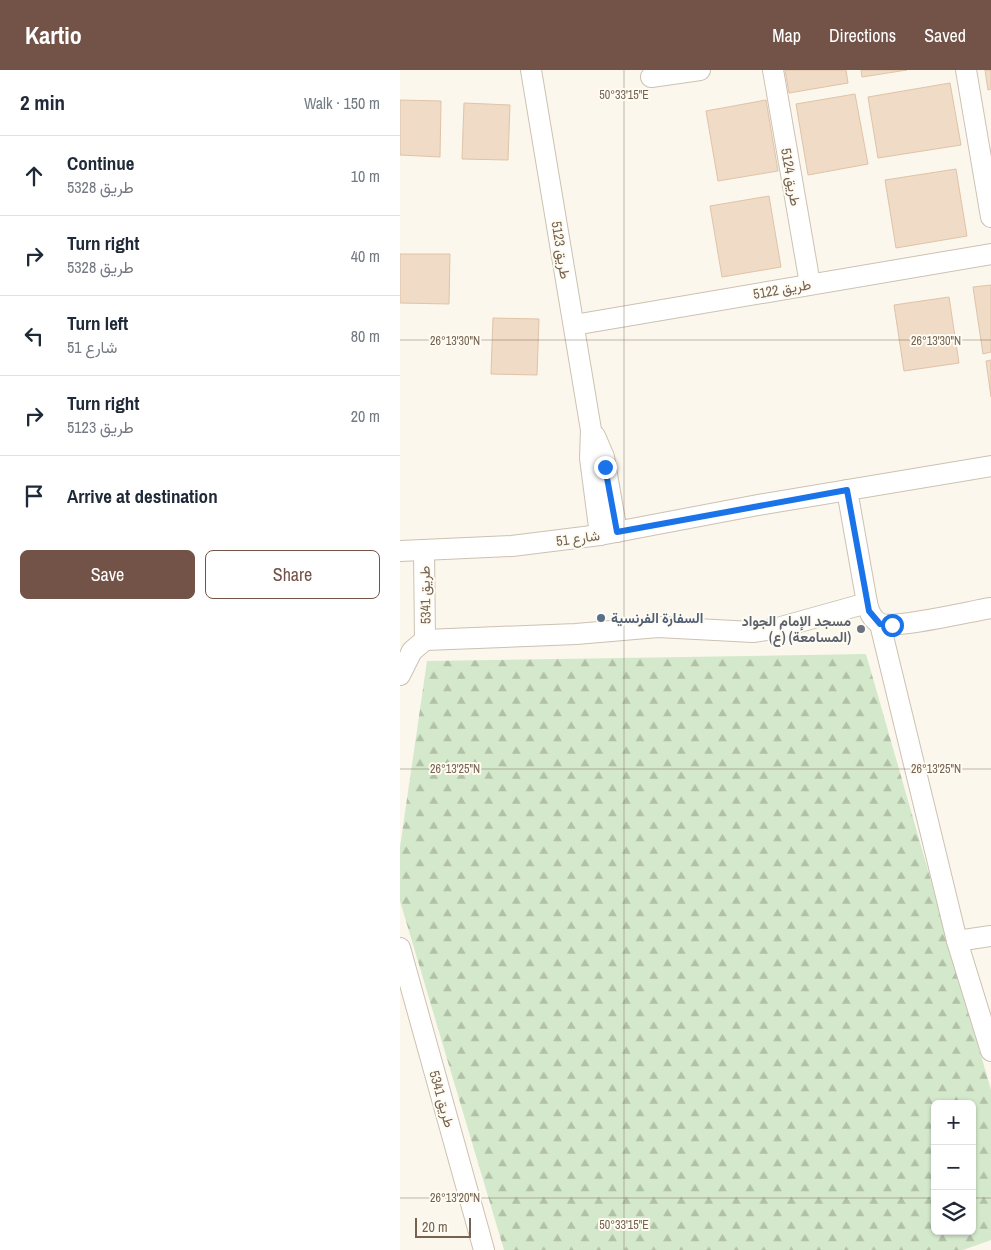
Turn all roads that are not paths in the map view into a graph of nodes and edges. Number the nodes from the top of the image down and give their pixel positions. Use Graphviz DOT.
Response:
graph roads {
  1 [pos="531,70"];
  2 [pos="700,70"];
  3 [pos="773,70"];
  4 [pos="966,70"];
  5 [pos="651,77"];
  6 [pos="991,218"];
  7 [pos="991,254"];
  8 [pos="810,284"];
  9 [pos="574,325"];
  10 [pos="991,466"];
  11 [pos="847,490"];
  12 [pos="608,534"];
  13 [pos="424,550"];
  14 [pos="400,551"];
  15 [pos="867,603"];
  16 [pos="991,608"];
  17 [pos="880,624"];
  18 [pos="426,640"];
  19 [pos="400,675"];
  20 [pos="991,936"];
  21 [pos="957,941"];
  22 [pos="400,948"];
  23 [pos="991,1051"];
  24 [pos="484,1250"];
  1 -- 9 [label="street, طريق 5123"];
  2 -- 5 [label="street"];
  3 -- 8 [label="street, طريق 5124"];
  4 -- 6 [label="street"];
  7 -- 8 [label="street, طريق 5122"];
  8 -- 9 [label="street, طريق 5122"];
  9 -- 12 [label="street, طريق 5123"];
  10 -- 11 [label="street, شارع 51"];
  11 -- 12 [label="street, شارع 51"];
  11 -- 15 [label="street"];
  12 -- 13 [label="street, شارع 51"];
  13 -- 14 [label="street, شارع 51"];
  13 -- 18 [label="street, طريق 5341"];
  15 -- 17 [label="street"];
  15 -- 18 [label="street"];
  16 -- 17 [label="street"];
  17 -- 21 [label="street"];
  18 -- 19 [label="street"];
  20 -- 21 [label="street"];
  21 -- 23 [label="street"];
  22 -- 24 [label="street, طريق 5341"];
}
